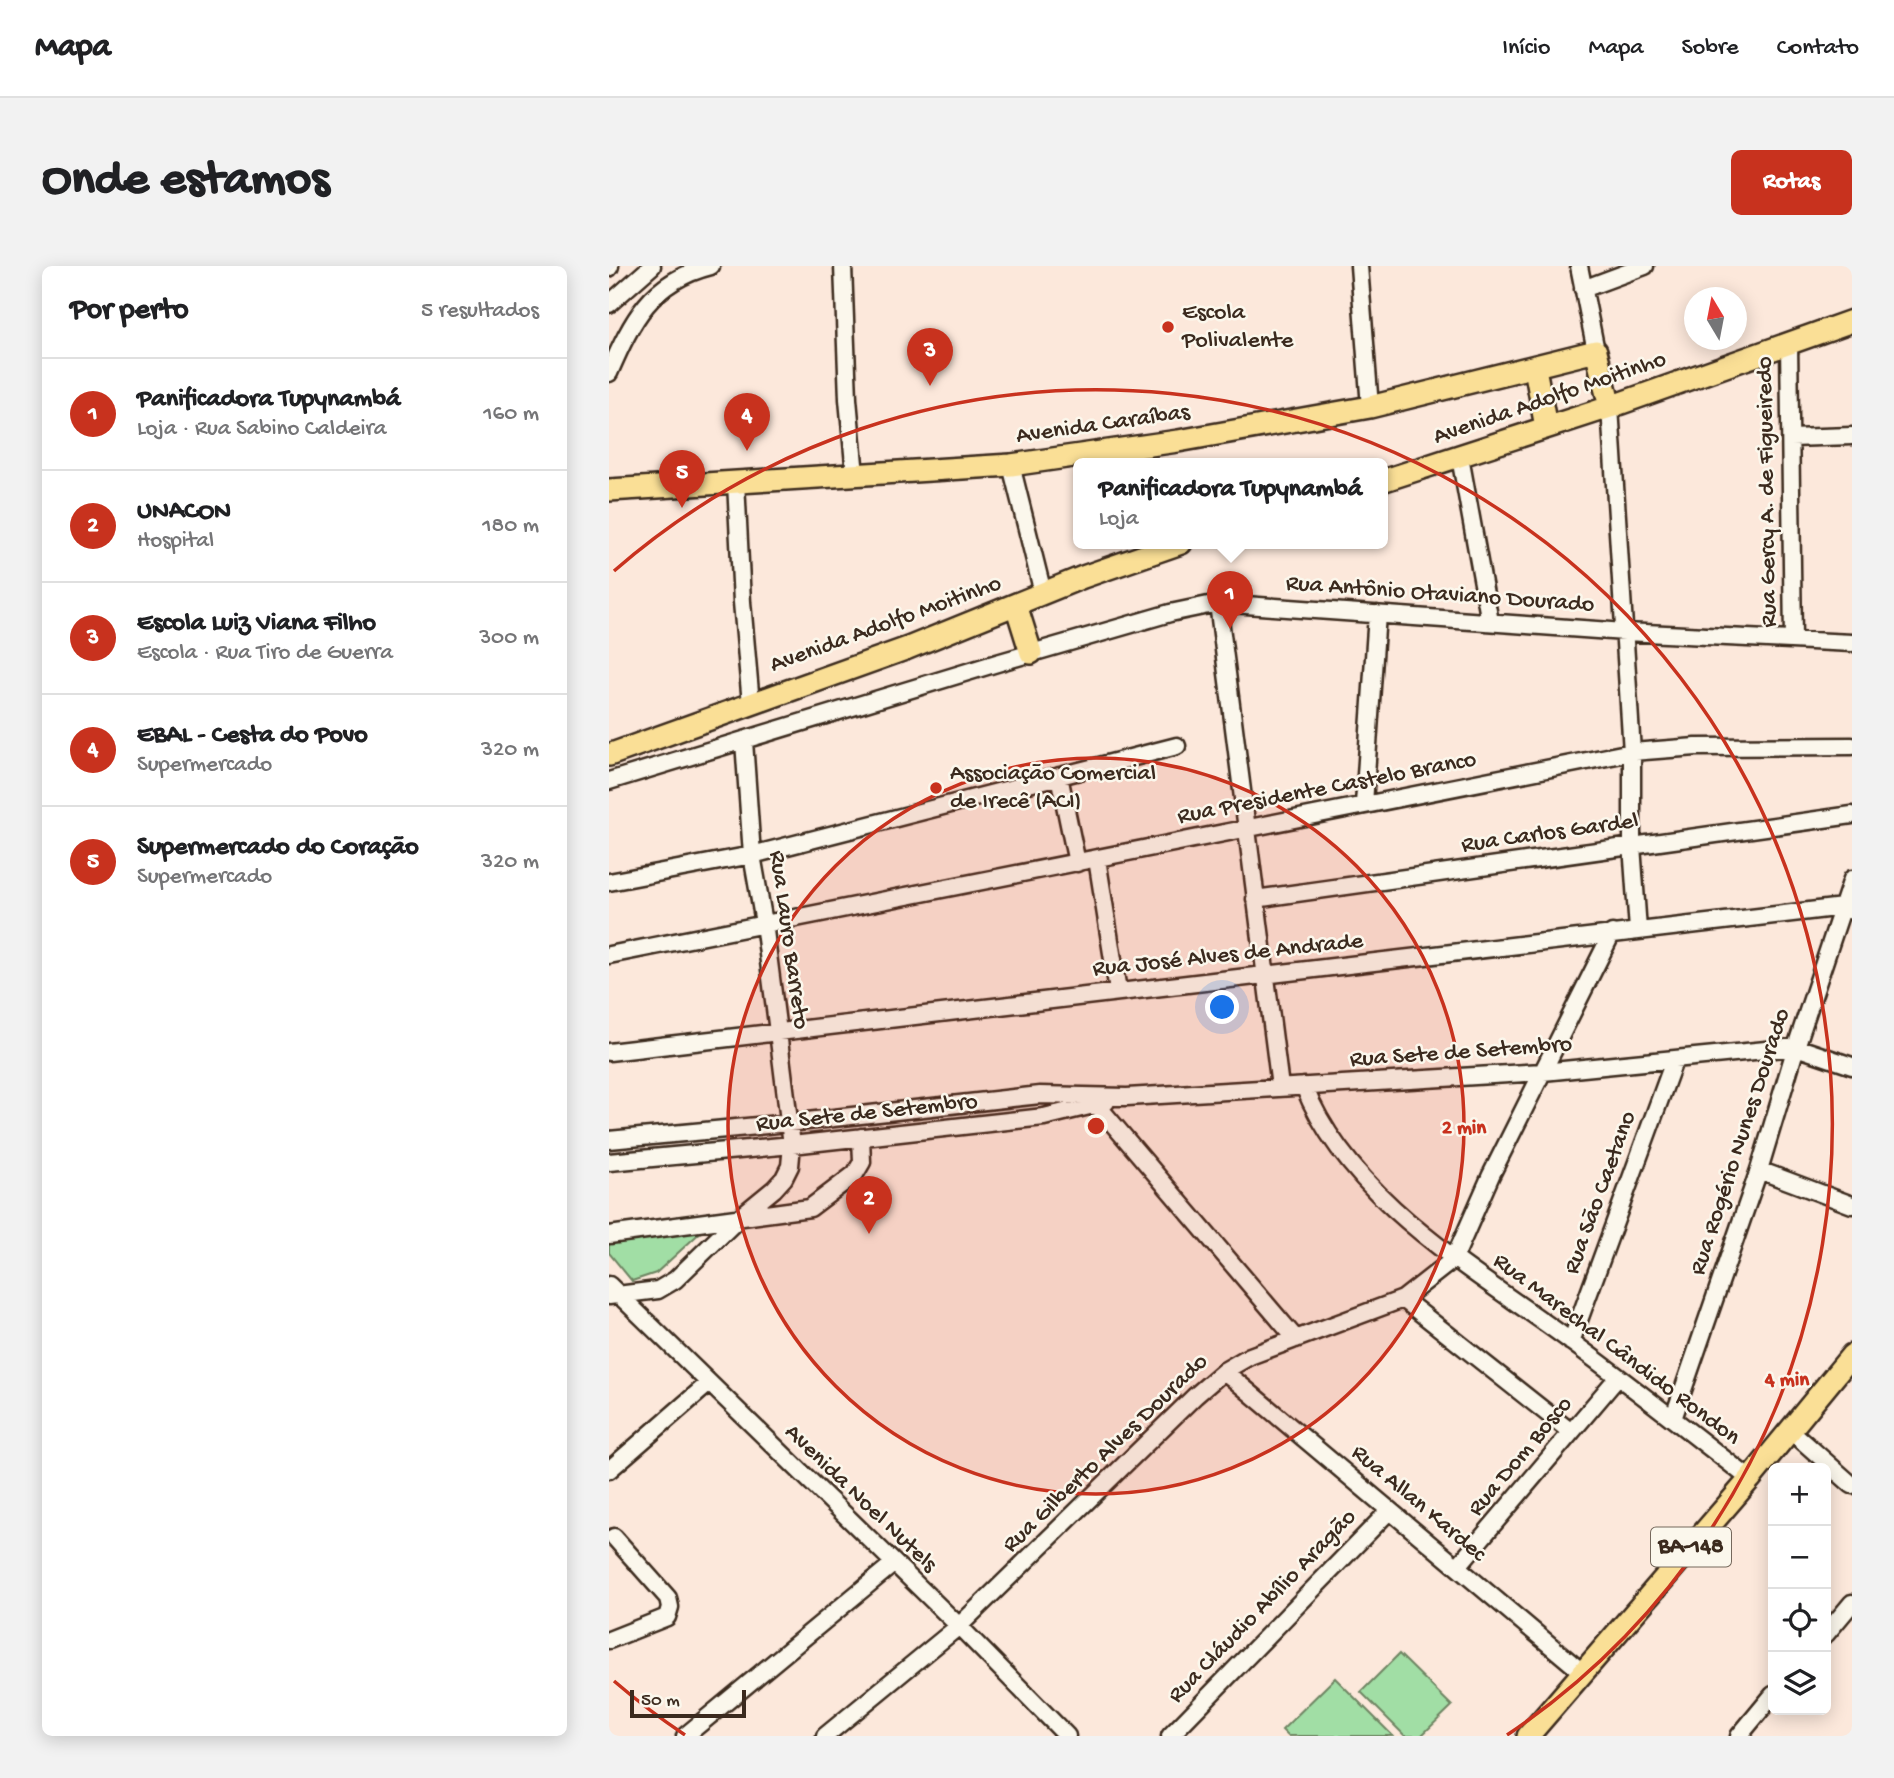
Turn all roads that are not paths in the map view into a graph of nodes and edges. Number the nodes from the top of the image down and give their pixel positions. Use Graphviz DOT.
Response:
graph roads {
  1 [pos="652,266"];
  2 [pos="711,266"];
  3 [pos="843,266"];
  4 [pos="1359,266"];
  5 [pos="1579,266"];
  6 [pos="1645,266"];
  7 [pos="1583,289"];
  8 [pos="609,304"];
  9 [pos="1852,321"];
  10 [pos="1789,344"];
  11 [pos="614,347"];
  12 [pos="1596,351"];
  13 [pos="1535,368"];
  14 [pos="609,373"];
  15 [pos="1370,407"];
  16 [pos="1610,407"];
  17 [pos="1546,427"];
  18 [pos="1852,436"];
  19 [pos="1791,438"];
  20 [pos="1460,457"];
  21 [pos="1011,465"];
  22 [pos="855,475"];
  23 [pos="1388,479"];
  24 [pos="736,482"];
  25 [pos="609,490"];
  26 [pos="1164,549"];
  27 [pos="1043,593"];
  28 [pos="1218,603"];
  29 [pos="1016,605"];
  30 [pos="1377,614"];
  31 [pos="1490,622"];
  32 [pos="1625,632"];
  33 [pos="1793,639"];
  34 [pos="1852,643"];
  35 [pos="1031,653"];
  36 [pos="751,704"];
  37 [pos="744,741"];
  38 [pos="1177,746"];
  39 [pos="1852,746"];
  40 [pos="1632,752"];
  41 [pos="609,755"];
  42 [pos="1059,776"];
  43 [pos="609,781"];
  44 [pos="1364,804"];
  45 [pos="1852,815"];
  46 [pos="1247,827"];
  47 [pos="1632,845"];
  48 [pos="752,855"];
  49 [pos="1097,859"];
  50 [pos="1077,863"];
  51 [pos="1852,879"];
  52 [pos="609,882"];
  53 [pos="1255,899"];
  54 [pos="1847,909"];
  55 [pos="764,923"];
  56 [pos="1638,930"];
  57 [pos="1612,933"];
  58 [pos="609,955"];
  59 [pos="1264,974"];
  60 [pos="1118,991"];
  61 [pos="778,1032"];
  62 [pos="1796,1047"];
  63 [pos="609,1052"];
  64 [pos="1674,1061"];
  65 [pos="1852,1066"];
  66 [pos="1543,1072"];
  67 [pos="1304,1086"];
  68 [pos="1280,1087"];
  69 [pos="1093,1100"];
  70 [pos="789,1124"];
  71 [pos="861,1138"];
  72 [pos="609,1140"];
  73 [pos="792,1145"];
  74 [pos="609,1162"];
  75 [pos="1759,1170"];
  76 [pos="1852,1205"];
  77 [pos="741,1216"];
  78 [pos="609,1235"];
  79 [pos="1454,1259"];
  80 [pos="613,1292"];
  81 [pos="1403,1299"];
  82 [pos="1296,1339"];
  83 [pos="1571,1342"];
  84 [pos="1852,1355"];
  85 [pos="1224,1371"];
  86 [pos="1618,1377"];
  87 [pos="709,1383"];
  88 [pos="1673,1419"];
  89 [pos="1790,1430"];
  90 [pos="1571,1432"];
  91 [pos="609,1470"];
  92 [pos="1750,1479"];
  93 [pos="1852,1485"];
  94 [pos="1389,1511"];
  95 [pos="614,1538"];
  96 [pos="893,1564"];
  97 [pos="1458,1566"];
  98 [pos="1852,1603"];
  99 [pos="959,1626"];
  100 [pos="1831,1628"];
  101 [pos="609,1640"];
  102 [pos="1581,1672"];
  103 [pos="1768,1701"];
  104 [pos="695,1733"];
  105 [pos="825,1736"];
  106 [pos="1067,1736"];
  107 [pos="1170,1736"];
  108 [pos="1528,1736"];
  109 [pos="1739,1736"];
  1 -- 8 [label="street"];
  2 -- 11 [label="street"];
  3 -- 22 [label="street"];
  4 -- 15 [label="street"];
  5 -- 7 [label="street"];
  6 -- 7 [label="street"];
  7 -- 12 [label="street"];
  9 -- 10 [label="main road, Avenida Adolfo Moitinho"];
  10 -- 16 [label="main road, Avenida Adolfo Moitinho"];
  10 -- 19 [label="street, Rua Gercy A. de Figueiredo"];
  11 -- 14 [label="street"];
  12 -- 13 [label="main road, Avenida Caraíbas"];
  12 -- 16 [label="main road"];
  13 -- 15 [label="main road, Avenida Caraíbas"];
  13 -- 17 [label="main road"];
  15 -- 21 [label="main road, Avenida Caraíbas"];
  16 -- 17 [label="main road, Avenida Adolfo Moitinho"];
  16 -- 32 [label="street"];
  17 -- 20 [label="main road, Avenida Adolfo Moitinho"];
  18 -- 19 [label="street"];
  19 -- 33 [label="street, Rua Gercy A. de Figueiredo"];
  20 -- 23 [label="main road, Avenida Adolfo Moitinho"];
  20 -- 31 [label="street"];
  21 -- 22 [label="main road, Avenida Caraíbas"];
  21 -- 27 [label="street"];
  22 -- 24 [label="main road, Avenida Caraíbas"];
  24 -- 25 [label="main road, Avenida Caraíbas"];
  24 -- 36 [label="street"];
  26 -- 27 [label="main road, Avenida Adolfo Moitinho"];
  27 -- 29 [label="main road, Avenida Adolfo Moitinho"];
  28 -- 30 [label="street, Rua Antônio Otaviano Dourado"];
  28 -- 35 [label="street, Rua Antônio Otaviano Dourado"];
  28 -- 46 [label="street"];
  29 -- 35 [label="main road"];
  29 -- 36 [label="main road, Avenida Adolfo Moitinho"];
  30 -- 31 [label="street, Rua Antônio Otaviano Dourado"];
  30 -- 44 [label="street"];
  31 -- 32 [label="street, Rua Antônio Otaviano Dourado"];
  32 -- 33 [label="street, Rua Antônio Otaviano Dourado"];
  32 -- 40 [label="street"];
  33 -- 34 [label="street, Rua Antônio Otaviano Dourado"];
  35 -- 37 [label="street"];
  36 -- 41 [label="main road, Avenida Adolfo Moitinho"];
  37 -- 43 [label="street"];
  37 -- 48 [label="street, Rua Lauro Barreto"];
  38 -- 42 [label="street"];
  39 -- 40 [label="street, Rua Presidente Castelo Branco"];
  40 -- 44 [label="street, Rua Presidente Castelo Branco"];
  40 -- 47 [label="street"];
  42 -- 48 [label="street"];
  42 -- 50 [label="street"];
  44 -- 46 [label="street, Rua Presidente Castelo Branco"];
  45 -- 47 [label="street, Rua Carlos Gardel"];
  46 -- 49 [label="street, Rua Presidente Castelo Branco"];
  46 -- 53 [label="street"];
  47 -- 53 [label="street, Rua Carlos Gardel"];
  47 -- 56 [label="street"];
  48 -- 52 [label="street"];
  48 -- 55 [label="street, Rua Lauro Barreto"];
  49 -- 50 [label="street, Rua Presidente Castelo Branco"];
  49 -- 60 [label="street"];
  50 -- 55 [label="street, Rua Presidente Castelo Branco"];
  51 -- 54 [label="street, Rua Rogério Nunes Dourado"];
  53 -- 59 [label="street"];
  54 -- 56 [label="street, Rua José Alves de Andrade"];
  54 -- 62 [label="street, Rua Rogério Nunes Dourado"];
  55 -- 58 [label="street, Rua Presidente Castelo Branco"];
  55 -- 61 [label="street, Rua Lauro Barreto"];
  56 -- 57 [label="street, Rua José Alves de Andrade"];
  57 -- 59 [label="street, Rua José Alves de Andrade"];
  57 -- 66 [label="street, Rua Gilberto Alves Dourado"];
  59 -- 60 [label="street, Rua José Alves de Andrade"];
  59 -- 68 [label="street"];
  60 -- 61 [label="street, Rua José Alves de Andrade"];
  61 -- 63 [label="street, Rua José Alves de Andrade"];
  61 -- 70 [label="street, Rua Lauro Barreto"];
  62 -- 64 [label="street, Rua Sete de Setembro"];
  62 -- 65 [label="street"];
  62 -- 75 [label="street, Rua Rogério Nunes Dourado"];
  64 -- 66 [label="street, Rua Sete de Setembro"];
  64 -- 83 [label="street, Rua São Caetano"];
  66 -- 67 [label="street, Rua Sete de Setembro"];
  66 -- 79 [label="street, Rua Gilberto Alves Dourado"];
  67 -- 68 [label="street, Rua Sete de Setembro"];
  67 -- 79 [label="street, Rua Marechal Cândido Rondon"];
  68 -- 69 [label="street, Rua Sete de Setembro"];
  69 -- 70 [label="street, Rua Sete de Setembro"];
  69 -- 71 [label="street, Rua Sete de Setembro"];
  69 -- 82 [label="street"];
  70 -- 72 [label="street, Rua Sete de Setembro"];
  70 -- 73 [label="street, Rua Lauro Barreto"];
  71 -- 73 [label="street, Rua Sete de Setembro"];
  71 -- 77 [label="street"];
  73 -- 74 [label="street, Rua Sete de Setembro"];
  73 -- 77 [label="street"];
  75 -- 76 [label="street"];
  75 -- 88 [label="street, Rua Rogério Nunes Dourado"];
  77 -- 78 [label="street"];
  77 -- 80 [label="street"];
  79 -- 81 [label="street, Rua Gilberto Alves Dourado"];
  79 -- 83 [label="street, Rua Marechal Cândido Rondon"];
  80 -- 87 [label="street, Avenida Noel Nutels"];
  81 -- 82 [label="street, Rua Gilberto Alves Dourado"];
  81 -- 90 [label="street"];
  82 -- 85 [label="street, Rua Gilberto Alves Dourado"];
  83 -- 86 [label="street, Rua Marechal Cândido Rondon"];
  84 -- 89 [label="main road, BA-148"];
  85 -- 94 [label="street, Rua Allan Kardec"];
  85 -- 99 [label="street, Rua Gilberto Alves Dourado"];
  86 -- 88 [label="street, Rua Marechal Cândido Rondon"];
  86 -- 90 [label="street, Rua Dom Bosco"];
  87 -- 91 [label="street"];
  87 -- 96 [label="street, Avenida Noel Nutels"];
  88 -- 92 [label="street, Rua Marechal Cândido Rondon"];
  89 -- 92 [label="main road, BA-148"];
  89 -- 93 [label="street"];
  90 -- 97 [label="street, Rua Dom Bosco"];
  92 -- 102 [label="main road, BA-148"];
  94 -- 97 [label="street, Rua Allan Kardec"];
  94 -- 107 [label="street, Rua Cláudio Abílio Aragão"];
  95 -- 101 [label="street"];
  96 -- 99 [label="street, Avenida Noel Nutels"];
  96 -- 104 [label="street"];
  97 -- 102 [label="street, Rua Allan Kardec"];
  98 -- 100 [label="street"];
  99 -- 105 [label="street, Rua Gilberto Alves Dourado"];
  99 -- 106 [label="street, Avenida Noel Nutels"];
  102 -- 108 [label="main road, BA-148"];
  103 -- 109 [label="street"];
}
